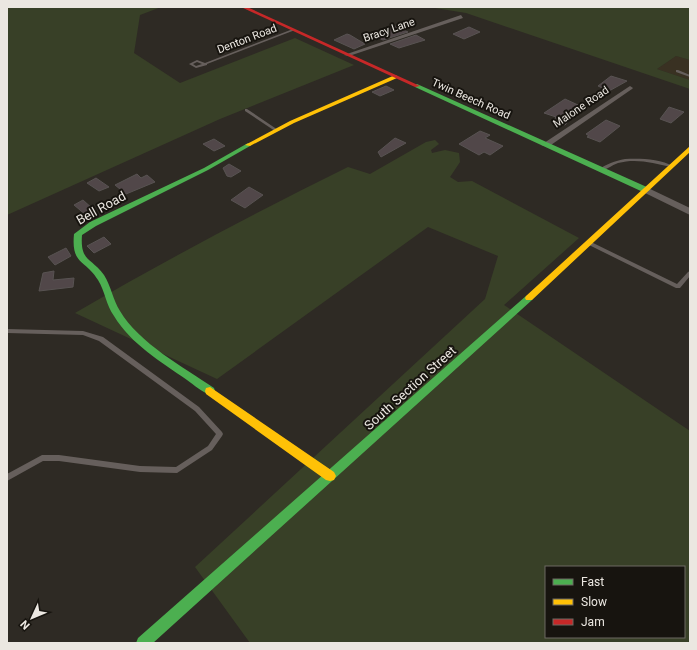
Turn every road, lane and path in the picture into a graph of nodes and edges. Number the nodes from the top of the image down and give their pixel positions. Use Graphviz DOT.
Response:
graph roads {
  1 [pos="243,7"];
  2 [pos="460,17"];
  3 [pos="294,30"];
  4 [pos="347,55"];
  5 [pos="206,64"];
  6 [pos="677,71"];
  7 [pos="690,76"];
  8 [pos="395,77"];
  9 [pos="630,88"];
  10 [pos="246,110"];
  11 [pos="276,130"];
  12 [pos="545,145"];
  13 [pos="690,148"];
  14 [pos="671,166"];
  15 [pos="599,171"];
  16 [pos="646,190"];
  17 [pos="690,212"];
  18 [pos="588,242"];
  19 [pos="690,273"];
  20 [pos="7,331"];
  21 [pos="330,476"];
  22 [pos="7,478"];
  23 [pos="143,643"];
  1 -- 3 [label="street, Twin Beech Road"];
  2 -- 4 [label="street, Bracy Lane"];
  3 -- 4 [label="street, Twin Beech Road"];
  3 -- 5 [label="lane, Denton Road"];
  4 -- 8 [label="street, Twin Beech Road"];
  6 -- 7 [label="lane"];
  8 -- 11 [label="street, Bell Road"];
  8 -- 12 [label="street, Twin Beech Road"];
  9 -- 12 [label="street, Malone Road"];
  10 -- 11 [label="lane"];
  11 -- 21 [label="street, Bell Road"];
  12 -- 15 [label="street, Twin Beech Road"];
  13 -- 14 [label="street, South Section Street"];
  14 -- 15 [label="lane"];
  14 -- 16 [label="street, South Section Street"];
  15 -- 16 [label="street, Twin Beech Road"];
  16 -- 17 [label="street, Twin Beech Road"];
  16 -- 18 [label="street, South Section Street"];
  18 -- 19 [label="lane"];
  18 -- 21 [label="street, South Section Street"];
  20 -- 22 [label="lane"];
  21 -- 23 [label="street, South Section Street"];
}
